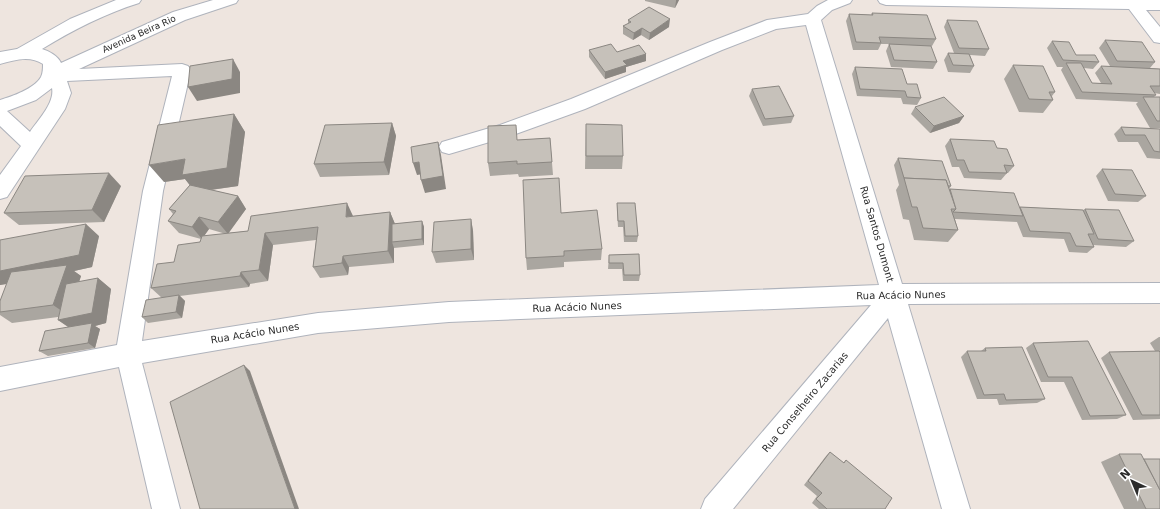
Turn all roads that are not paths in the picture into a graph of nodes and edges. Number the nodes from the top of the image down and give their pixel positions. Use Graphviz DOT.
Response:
graph roads {
  1 [pos="133,0"];
  2 [pos="230,0"];
  3 [pos="844,0"];
  4 [pos="886,0"];
  5 [pos="1132,3"];
  6 [pos="1160,5"];
  7 [pos="813,19"];
  8 [pos="1160,38"];
  9 [pos="22,53"];
  10 [pos="0,58"];
  11 [pos="50,76"];
  12 [pos="0,106"];
  13 [pos="0,115"];
  14 [pos="32,146"];
  15 [pos="449,147"];
  16 [pos="0,191"];
  17 [pos="1160,293"];
  18 [pos="894,294"];
  19 [pos="128,354"];
  20 [pos="0,379"];
  21 [pos="166,509"];
  22 [pos="715,509"];
  23 [pos="956,509"];
  1 -- 9 [label="street"];
  2 -- 11 [label="street, Avenida Beira Rio"];
  3 -- 7 [label="street"];
  4 -- 5 [label="street"];
  5 -- 6 [label="street"];
  5 -- 8 [label="street"];
  7 -- 15 [label="street"];
  7 -- 18 [label="street, Rua Santos Dumont"];
  9 -- 10 [label="street"];
  9 -- 11 [label="street"];
  11 -- 12 [label="street"];
  11 -- 14 [label="street"];
  11 -- 19 [label="street"];
  13 -- 14 [label="street"];
  14 -- 16 [label="street"];
  17 -- 18 [label="street, Rua Acácio Nunes"];
  18 -- 19 [label="street, Rua Acácio Nunes"];
  18 -- 22 [label="street, Rua Conselheiro Zacarias"];
  18 -- 23 [label="street, Rua Santos Dumont"];
  19 -- 20 [label="street, Rua Acácio Nunes"];
  19 -- 21 [label="street"];
}
